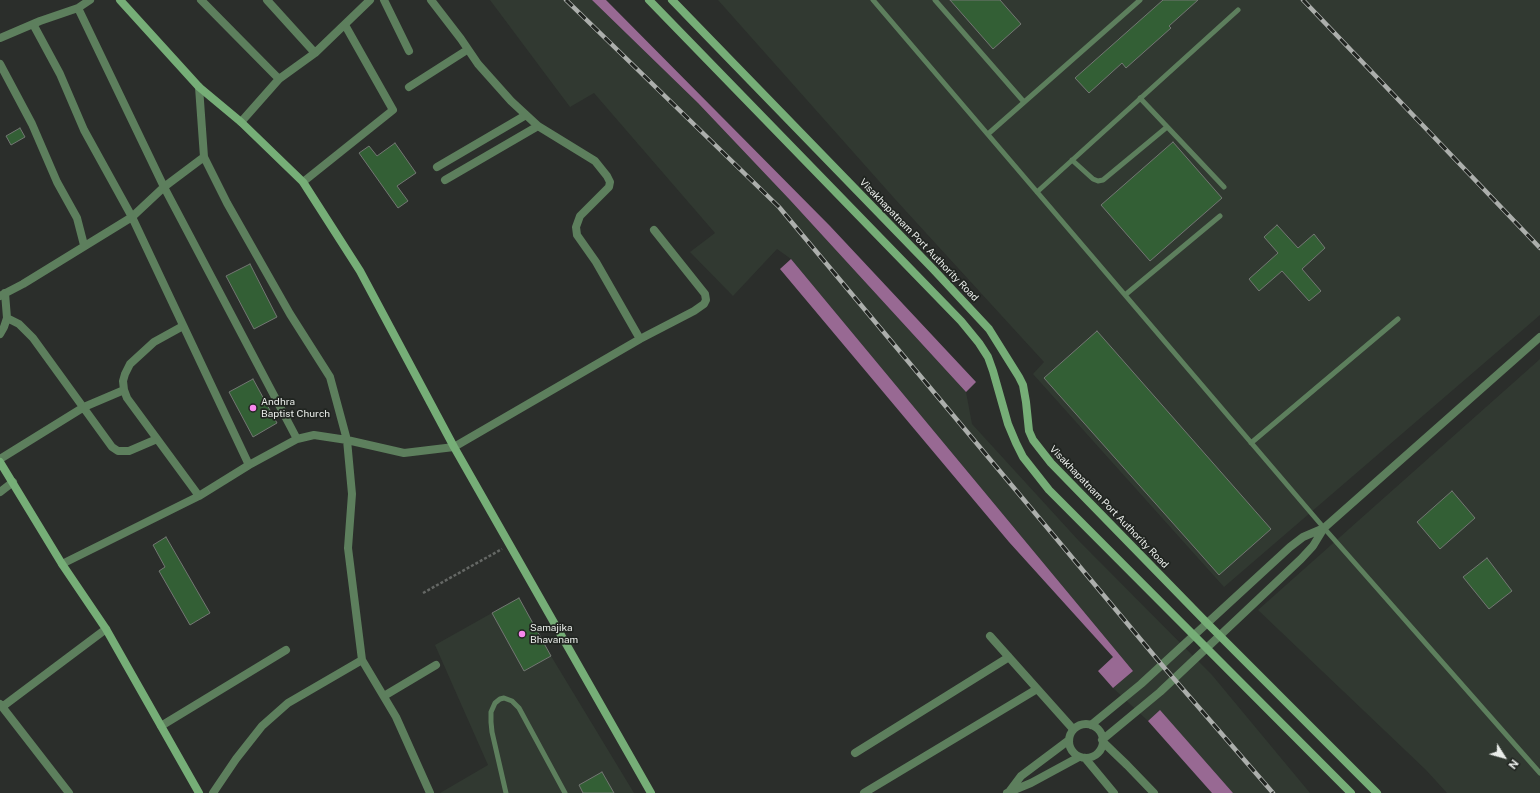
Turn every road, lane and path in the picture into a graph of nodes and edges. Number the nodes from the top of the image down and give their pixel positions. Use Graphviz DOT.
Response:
graph roads {
  1 [pos="90,0"];
  2 [pos="120,0"];
  3 [pos="200,0"];
  4 [pos="267,0"];
  5 [pos="370,0"];
  6 [pos="384,0"];
  7 [pos="431,0"];
  8 [pos="649,0"];
  9 [pos="672,0"];
  10 [pos="874,0"];
  11 [pos="935,0"];
  12 [pos="1138,1"];
  13 [pos="78,8"];
  14 [pos="1238,10"];
  15 [pos="33,24"];
  16 [pos="345,25"];
  17 [pos="0,38"];
  18 [pos="467,50"];
  19 [pos="409,51"];
  20 [pos="316,53"];
  21 [pos="0,64"];
  22 [pos="279,79"];
  23 [pos="199,87"];
  24 [pos="409,87"];
  25 [pos="1140,98"];
  26 [pos="1024,102"];
  27 [pos="526,114"];
  28 [pos="241,122"];
  29 [pos="538,126"];
  30 [pos="1167,127"];
  31 [pos="988,134"];
  32 [pos="204,157"];
  33 [pos="1072,160"];
  34 [pos="437,167"];
  35 [pos="445,180"];
  36 [pos="303,182"];
  37 [pos="164,187"];
  38 [pos="1224,187"];
  39 [pos="1037,192"];
  40 [pos="1220,216"];
  41 [pos="132,217"];
  42 [pos="654,230"];
  43 [pos="84,245"];
  44 [pos="3,294"];
  45 [pos="1125,295"];
  46 [pos="6,318"];
  47 [pos="1398,319"];
  48 [pos="184,326"];
  49 [pos="0,334"];
  50 [pos="1540,337"];
  51 [pos="640,340"];
  52 [pos="124,390"];
  53 [pos="84,407"];
  54 [pos="157,439"];
  55 [pos="297,439"];
  56 [pos="347,440"];
  57 [pos="1251,442"];
  58 [pos="454,447"];
  59 [pos="0,460"];
  60 [pos="249,465"];
  61 [pos="13,482"];
  62 [pos="0,492"];
  63 [pos="199,496"];
  64 [pos="1324,528"];
  65 [pos="510,545"];
  66 [pos="62,564"];
  67 [pos="423,593"];
  68 [pos="1207,623"];
  69 [pos="106,629"];
  70 [pos="1219,635"];
  71 [pos="990,636"];
  72 [pos="1194,636"];
  73 [pos="1206,648"];
  74 [pos="286,650"];
  75 [pos="1009,657"];
  76 [pos="362,660"];
  77 [pos="436,665"];
  78 [pos="1037,689"];
  79 [pos="384,696"];
  80 [pos="1,706"];
  81 [pos="1091,725"];
  82 [pos="161,726"];
  83 [pos="1073,730"];
  84 [pos="1069,740"];
  85 [pos="1102,741"];
  86 [pos="855,753"];
  87 [pos="1082,758"];
  88 [pos="1540,773"];
  89 [pos="69,793"];
  90 [pos="199,793"];
  91 [pos="213,793"];
  92 [pos="430,793"];
  93 [pos="506,793"];
  94 [pos="565,793"];
  95 [pos="651,793"];
  96 [pos="864,793"];
  97 [pos="1008,793"];
  98 [pos="1114,793"];
  99 [pos="1154,793"];
  100 [pos="1351,793"];
  101 [pos="1377,793"];
  1 -- 13 [label="street"];
  2 -- 23 [label="main road"];
  3 -- 22 [label="street"];
  4 -- 20 [label="street"];
  5 -- 16 [label="street"];
  6 -- 19 [label="street"];
  7 -- 18 [label="street"];
  8 -- 72 [label="main road"];
  9 -- 68 [label="main road, Visakhapatnam Port Authority Road"];
  10 -- 31 [label="lane"];
  11 -- 26 [label="lane"];
  12 -- 26 [label="lane"];
  13 -- 15 [label="street"];
  13 -- 37 [label="street"];
  14 -- 25 [label="lane"];
  15 -- 17 [label="street"];
  15 -- 41 [label="street"];
  16 -- 20 [label="street"];
  16 -- 36 [label="street"];
  18 -- 24 [label="street"];
  18 -- 27 [label="street"];
  20 -- 22 [label="street"];
  21 -- 43 [label="street"];
  22 -- 28 [label="street"];
  23 -- 28 [label="main road"];
  23 -- 32 [label="street"];
  25 -- 30 [label="lane"];
  25 -- 33 [label="lane"];
  26 -- 31 [label="lane"];
  27 -- 29 [label="street"];
  27 -- 34 [label="street"];
  28 -- 36 [label="main road"];
  29 -- 35 [label="street"];
  29 -- 51 [label="street"];
  30 -- 33 [label="lane"];
  30 -- 38 [label="lane"];
  31 -- 39 [label="lane"];
  32 -- 37 [label="street"];
  32 -- 56 [label="street"];
  33 -- 39 [label="lane"];
  36 -- 58 [label="main road"];
  37 -- 41 [label="street"];
  37 -- 55 [label="street"];
  39 -- 45 [label="lane"];
  40 -- 45 [label="lane"];
  41 -- 43 [label="street"];
  41 -- 48 [label="street"];
  42 -- 51 [label="street"];
  43 -- 44 [label="street"];
  44 -- 46 [label="street"];
  45 -- 57 [label="lane"];
  46 -- 49 [label="street"];
  46 -- 53 [label="street"];
  47 -- 57 [label="lane"];
  48 -- 52 [label="street"];
  48 -- 60 [label="street"];
  50 -- 64 [label="street"];
  51 -- 58 [label="street"];
  52 -- 53 [label="street"];
  52 -- 54 [label="street"];
  53 -- 54 [label="street"];
  53 -- 59 [label="street"];
  54 -- 63 [label="street"];
  55 -- 56 [label="street"];
  55 -- 60 [label="street"];
  56 -- 58 [label="street"];
  56 -- 76 [label="street"];
  57 -- 64 [label="lane"];
  58 -- 65 [label="main road"];
  59 -- 61 [label="main road"];
  60 -- 63 [label="street"];
  61 -- 62 [label="street"];
  61 -- 66 [label="main road"];
  63 -- 66 [label="street"];
  64 -- 68 [label="street"];
  64 -- 70 [label="street"];
  64 -- 88 [label="lane"];
  65 -- 67 [label="path"];
  65 -- 95 [label="main road"];
  66 -- 69 [label="main road"];
  68 -- 70 [label="main road, Visakhapatnam Port Authority Road"];
  68 -- 72 [label="street"];
  69 -- 80 [label="street"];
  69 -- 82 [label="main road"];
  70 -- 73 [label="street"];
  70 -- 101 [label="main road, Visakhapatnam Port Authority Road"];
  71 -- 75 [label="street"];
  72 -- 73 [label="main road"];
  72 -- 81 [label="street"];
  73 -- 85 [label="street"];
  73 -- 100 [label="main road"];
  74 -- 82 [label="street"];
  75 -- 78 [label="street"];
  75 -- 86 [label="street"];
  76 -- 79 [label="street"];
  76 -- 91 [label="street"];
  77 -- 79 [label="street"];
  78 -- 83 [label="street"];
  78 -- 96 [label="street"];
  79 -- 92 [label="street"];
  80 -- 89 [label="street"];
  81 -- 83 [label="street"];
  81 -- 85 [label="street"];
  82 -- 90 [label="main road"];
  83 -- 84 [label="street"];
  84 -- 87 [label="street"];
  84 -- 97 [label="street"];
  85 -- 87 [label="street"];
  85 -- 99 [label="street"];
  87 -- 97 [label="street"];
  87 -- 98 [label="street"];
  93 -- 94 [label="lane"];
}
